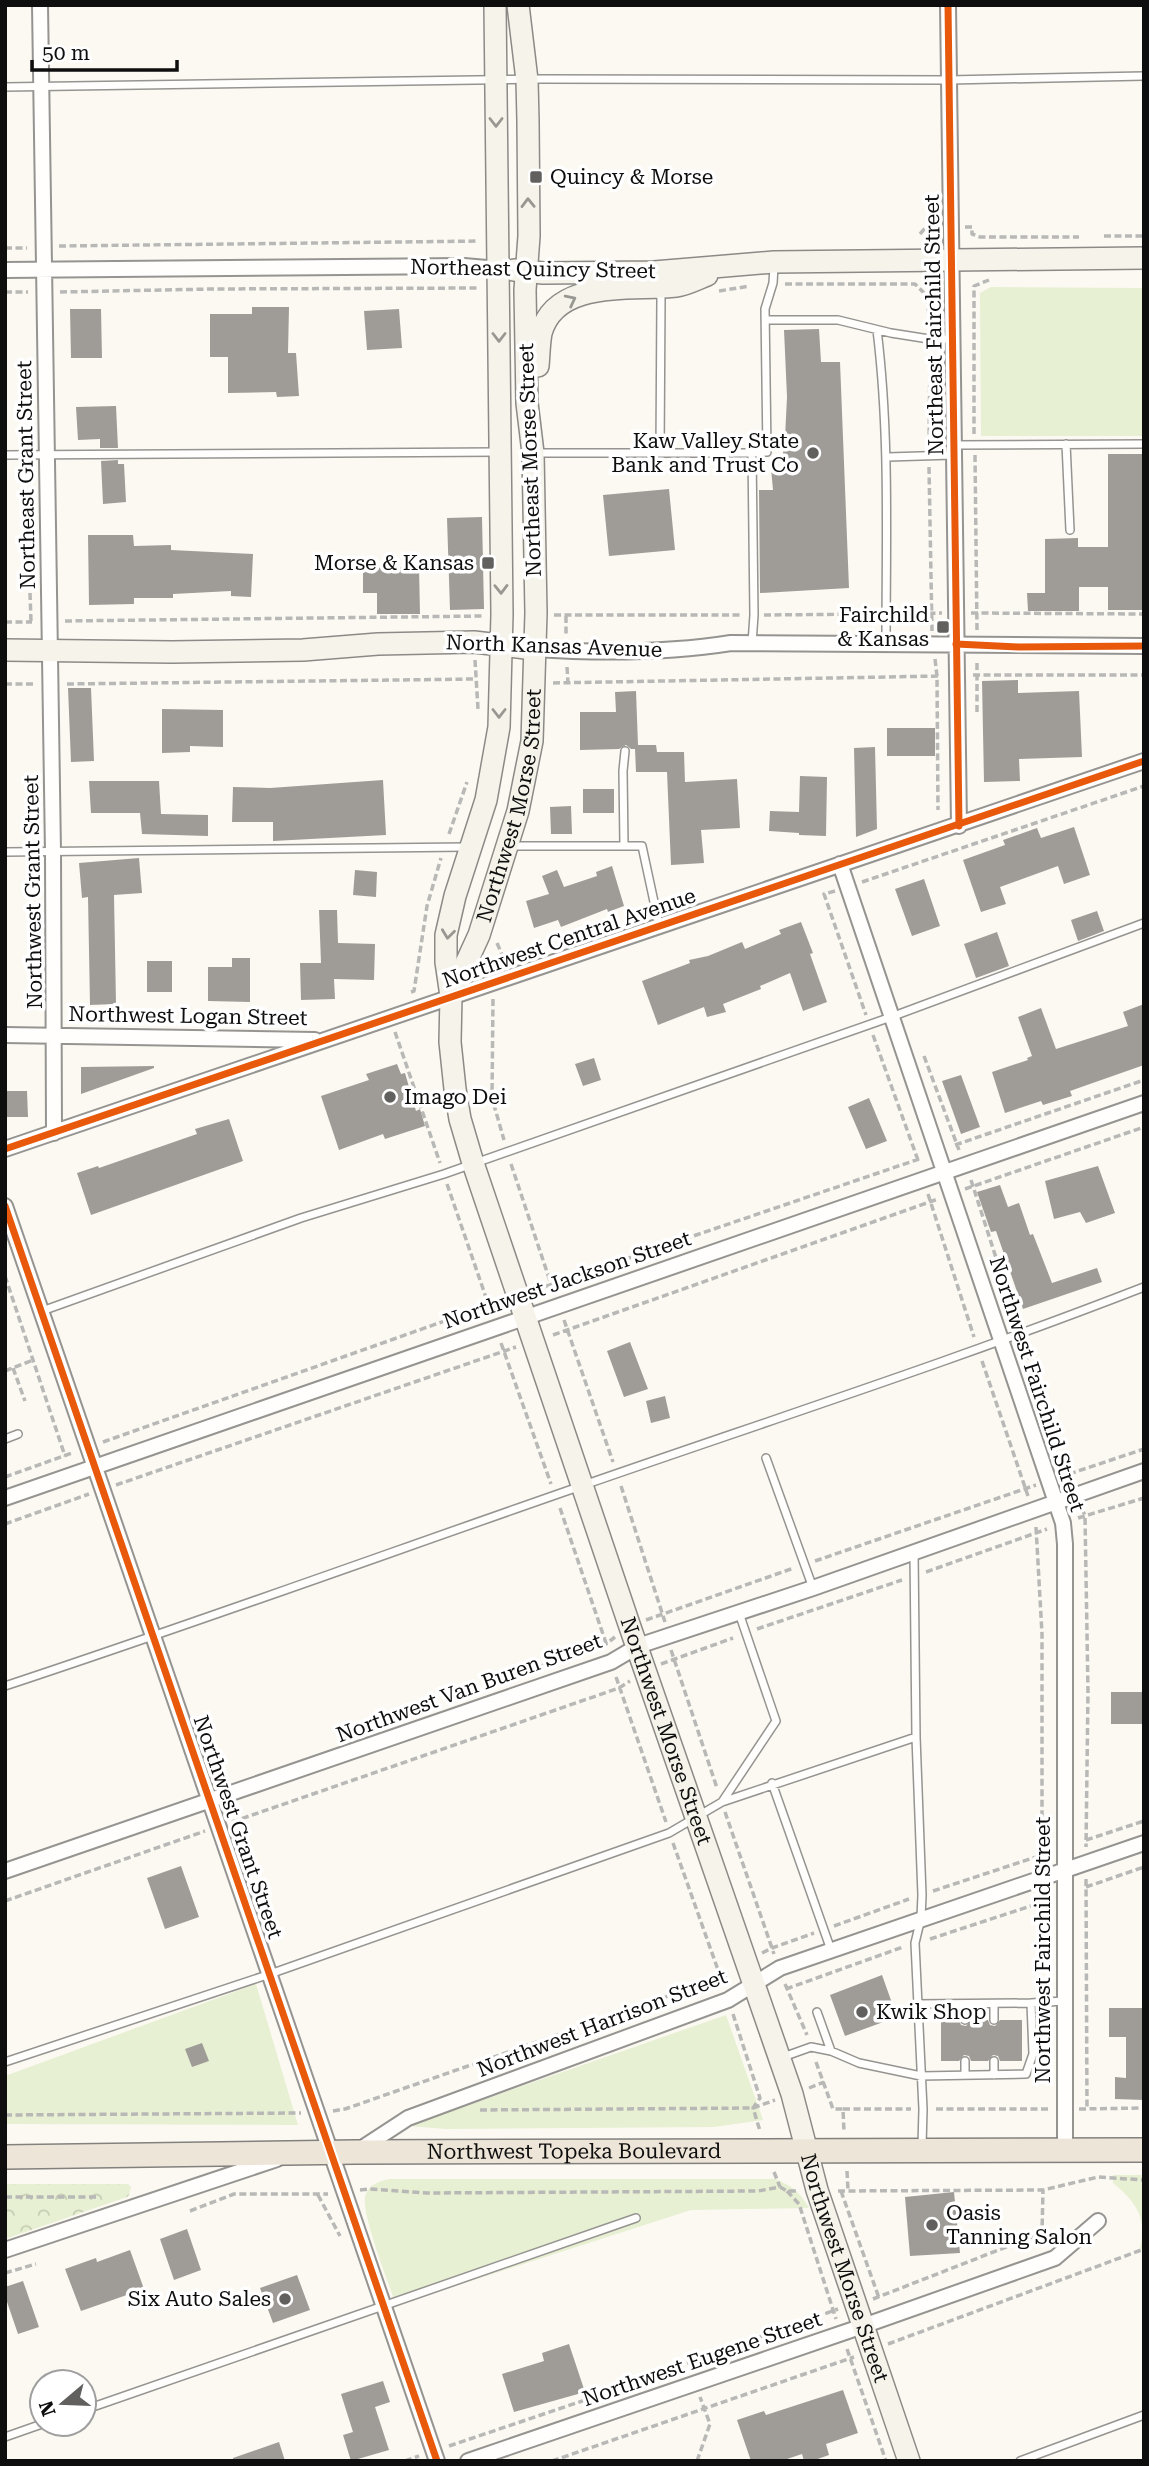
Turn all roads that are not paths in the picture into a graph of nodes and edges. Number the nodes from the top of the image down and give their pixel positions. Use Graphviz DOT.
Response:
graph roads {
  1 [pos="40,5"];
  2 [pos="495,5"];
  3 [pos="518,5"];
  4 [pos="948,5"];
  5 [pos="1144,76"];
  6 [pos="496,80"];
  7 [pos="527,80"];
  8 [pos="949,80"];
  9 [pos="43,85"];
  10 [pos="5,87"];
  11 [pos="1144,258"];
  12 [pos="951,260"];
  13 [pos="774,262"];
  14 [pos="498,269"];
  15 [pos="5,270"];
  16 [pos="44,270"];
  17 [pos="526,271"];
  18 [pos="655,280"];
  19 [pos="766,320"];
  20 [pos="877,330"];
  21 [pos="953,338"];
  22 [pos="1066,444"];
  23 [pos="1144,444"];
  24 [pos="954,450"];
  25 [pos="499,452"];
  26 [pos="533,453"];
  27 [pos="660,453"];
  28 [pos="752,453"];
  29 [pos="47,454"];
  30 [pos="5,455"];
  31 [pos="888,457"];
  32 [pos="1070,530"];
  33 [pos="751,644"];
  34 [pos="886,644"];
  35 [pos="956,644"];
  36 [pos="501,645"];
  37 [pos="1144,646"];
  38 [pos="50,649"];
  39 [pos="534,649"];
  40 [pos="5,650"];
  41 [pos="625,751"];
  42 [pos="1144,761"];
  43 [pos="960,826"];
  44 [pos="506,846"];
  45 [pos="624,846"];
  46 [pos="470,847"];
  47 [pos="5,852"];
  48 [pos="53,852"];
  49 [pos="840,864"];
  50 [pos="1144,923"];
  51 [pos="659,925"];
  52 [pos="451,996"];
  53 [pos="891,1017"];
  54 [pos="5,1035"];
  55 [pos="56,1035"];
  56 [pos="327,1040"];
  57 [pos="1144,1103"];
  58 [pos="54,1133"];
  59 [pos="5,1149"];
  60 [pos="473,1163"];
  61 [pos="944,1172"];
  62 [pos="5,1206"];
  63 [pos="1144,1287"];
  64 [pos="41,1312"];
  65 [pos="526,1316"];
  66 [pos="1002,1341"];
  67 [pos="18,1434"];
  68 [pos="5,1439"];
  69 [pos="766,1458"];
  70 [pos="96,1467"];
  71 [pos="1144,1471"];
  72 [pos="583,1485"];
  73 [pos="5,1498"];
  74 [pos="1056,1502"];
  75 [pos="914,1551"];
  76 [pos="813,1588"];
  77 [pos="738,1612"];
  78 [pos="634,1636"];
  79 [pos="155,1637"];
  80 [pos="5,1686"];
  81 [pos="916,1737"];
  82 [pos="772,1783"];
  83 [pos="211,1801"];
  84 [pos="722,1801"];
  85 [pos="697,1816"];
  86 [pos="1144,1843"];
  87 [pos="1065,1870"];
  88 [pos="5,1871"];
  89 [pos="921,1918"];
  90 [pos="831,1951"];
  91 [pos="270,1974"];
  92 [pos="754,1985"];
  93 [pos="1065,2001"];
  94 [pos="1031,2003"];
  95 [pos="918,2004"];
  96 [pos="965,2004"];
  97 [pos="994,2004"];
  98 [pos="817,2012"];
  99 [pos="965,2020"];
  100 [pos="994,2020"];
  101 [pos="831,2051"];
  102 [pos="779,2059"];
  103 [pos="965,2061"];
  104 [pos="994,2061"];
  105 [pos="5,2062"];
  106 [pos="965,2075"];
  107 [pos="994,2075"];
  108 [pos="921,2076"];
  109 [pos="1065,2149"];
  110 [pos="806,2150"];
  111 [pos="1144,2150"];
  112 [pos="922,2151"];
  113 [pos="344,2153"];
  114 [pos="291,2154"];
  115 [pos="5,2157"];
  116 [pos="636,2218"];
  117 [pos="1098,2221"];
  118 [pos="5,2250"];
  119 [pos="383,2305"];
  120 [pos="863,2326"];
  121 [pos="98,2405"];
  122 [pos="1144,2415"];
  123 [pos="28,2429"];
  124 [pos="5,2437"];
  125 [pos="436,2456"];
  126 [pos="468,2461"];
  127 [pos="909,2461"];
  128 [pos="1020,2461"];
  1 -- 9 [label="street, Northeast Grant Street"];
  2 -- 6 [label="main road, Northeast Morse Street"];
  3 -- 7 [label="main road"];
  4 -- 8 [label="street, Northeast Fairchild Street"];
  5 -- 8 [label="lane"];
  6 -- 7 [label="lane"];
  6 -- 9 [label="lane"];
  6 -- 14 [label="main road, Northeast Morse Street, one-way"];
  7 -- 8 [label="lane"];
  17 -- 7 [label="main road, one-way"];
  8 -- 12 [label="street, Northeast Fairchild Street"];
  9 -- 10 [label="lane"];
  9 -- 16 [label="street, Northeast Grant Street"];
  11 -- 12 [label="main road"];
  12 -- 13 [label="main road"];
  12 -- 21 [label="street, Northeast Fairchild Street"];
  13 -- 18 [label="main road"];
  13 -- 19 [label="lane"];
  14 -- 16 [label="street, Northeast Quincy Street"];
  14 -- 17 [label="main road, Northeast Quincy Street"];
  14 -- 25 [label="main road, Northeast Morse Street, one-way"];
  15 -- 16 [label="street, Northeast Quincy Street"];
  16 -- 29 [label="street, Northeast Grant Street"];
  17 -- 18 [label="main road, Northeast Quincy Street"];
  17 -- 26 [label="main road, Northeast Morse Street"];
  26 -- 18 [label="main road, one-way"];
  18 -- 27 [label="lane"];
  19 -- 20 [label="lane"];
  19 -- 28 [label="lane"];
  20 -- 21 [label="lane"];
  20 -- 31 [label="lane"];
  21 -- 24 [label="street, Northeast Fairchild Street"];
  22 -- 23 [label="lane"];
  22 -- 24 [label="lane"];
  22 -- 32 [label="lane"];
  24 -- 31 [label="lane"];
  24 -- 35 [label="street, Northeast Fairchild Street"];
  25 -- 29 [label="lane"];
  25 -- 36 [label="main road, Northeast Morse Street, one-way"];
  26 -- 27 [label="lane"];
  26 -- 39 [label="main road, Northeast Morse Street"];
  27 -- 28 [label="lane"];
  28 -- 33 [label="lane"];
  29 -- 30 [label="lane"];
  29 -- 38 [label="street, Northeast Grant Street"];
  31 -- 34 [label="lane"];
  33 -- 34 [label="street, North Kansas Avenue"];
  33 -- 39 [label="street, North Kansas Avenue"];
  34 -- 35 [label="street, North Kansas Avenue"];
  35 -- 37 [label="street, North Kansas Avenue"];
  35 -- 43 [label="street"];
  36 -- 38 [label="main road, North Kansas Avenue"];
  36 -- 39 [label="main road, North Kansas Avenue"];
  36 -- 46 [label="main road, Northwest Morse Street, one-way"];
  38 -- 40 [label="main road, North Kansas Avenue"];
  38 -- 48 [label="street, Northwest Grant Street"];
  39 -- 44 [label="main road, Northwest Morse Street"];
  41 -- 45 [label="lane"];
  42 -- 43 [label="street, Northwest Central Avenue"];
  43 -- 49 [label="street, Northwest Central Avenue"];
  44 -- 45 [label="lane"];
  44 -- 52 [label="main road, Northwest Morse Street"];
  45 -- 51 [label="lane"];
  46 -- 48 [label="lane"];
  46 -- 52 [label="main road, Northwest Morse Street, one-way"];
  47 -- 48 [label="lane"];
  48 -- 55 [label="street, Northwest Grant Street"];
  49 -- 51 [label="street, Northwest Central Avenue"];
  49 -- 53 [label="street, Northwest Fairchild Street"];
  50 -- 53 [label="lane"];
  51 -- 52 [label="street, Northwest Central Avenue"];
  52 -- 56 [label="street, Northwest Central Avenue"];
  52 -- 60 [label="main road, Northwest Morse Street"];
  53 -- 60 [label="lane"];
  53 -- 61 [label="street, Northwest Fairchild Street"];
  54 -- 55 [label="street, Northwest Logan Street"];
  55 -- 56 [label="street, Northwest Logan Street"];
  55 -- 58 [label="street, Northwest Grant Street"];
  56 -- 58 [label="street, Northwest Central Avenue"];
  57 -- 61 [label="street, Northwest Jackson Street"];
  58 -- 59 [label="street, Northwest Central Avenue"];
  60 -- 64 [label="lane"];
  60 -- 65 [label="main road, Northwest Morse Street"];
  61 -- 65 [label="street, Northwest Jackson Street"];
  61 -- 66 [label="street, Northwest Fairchild Street"];
  62 -- 64 [label="street, Northwest Grant Street"];
  63 -- 66 [label="lane"];
  64 -- 70 [label="street, Northwest Grant Street"];
  65 -- 70 [label="street, Northwest Jackson Street"];
  65 -- 72 [label="main road, Northwest Morse Street"];
  66 -- 72 [label="lane"];
  66 -- 74 [label="street, Northwest Fairchild Street"];
  67 -- 68 [label="lane"];
  69 -- 76 [label="lane"];
  70 -- 73 [label="street, Northwest Jackson Street"];
  70 -- 79 [label="street, Northwest Grant Street"];
  71 -- 74 [label="street, Northwest Van Buren Street"];
  72 -- 78 [label="main road, Northwest Morse Street"];
  72 -- 79 [label="lane"];
  74 -- 75 [label="street, Northwest Van Buren Street"];
  74 -- 87 [label="street, Northwest Fairchild Street"];
  75 -- 76 [label="street, Northwest Van Buren Street"];
  75 -- 81 [label="lane"];
  76 -- 77 [label="street, Northwest Van Buren Street"];
  77 -- 78 [label="street, Northwest Van Buren Street"];
  77 -- 84 [label="lane"];
  78 -- 83 [label="street, Northwest Van Buren Street"];
  78 -- 85 [label="main road, Northwest Morse Street"];
  79 -- 80 [label="lane"];
  79 -- 83 [label="street, Northwest Grant Street"];
  81 -- 82 [label="lane"];
  81 -- 89 [label="lane"];
  82 -- 84 [label="lane"];
  82 -- 90 [label="lane"];
  83 -- 88 [label="street, Northwest Van Buren Street"];
  83 -- 91 [label="street, Northwest Grant Street"];
  84 -- 85 [label="lane"];
  85 -- 91 [label="lane"];
  85 -- 92 [label="main road, Northwest Morse Street"];
  86 -- 87 [label="street, Northwest Harrison Street"];
  87 -- 89 [label="street, Northwest Harrison Street"];
  87 -- 93 [label="street, Northwest Fairchild Street"];
  89 -- 90 [label="street, Northwest Harrison Street"];
  89 -- 95 [label="lane"];
  90 -- 92 [label="street, Northwest Harrison Street"];
  91 -- 105 [label="lane"];
  91 -- 113 [label="street, Northwest Grant Street"];
  92 -- 102 [label="main road, Northwest Morse Street"];
  92 -- 113 [label="street, Northwest Harrison Street"];
  93 -- 94 [label="lane"];
  93 -- 109 [label="street, Northwest Fairchild Street"];
  94 -- 97 [label="lane"];
  94 -- 107 [label="lane"];
  95 -- 96 [label="lane"];
  95 -- 108 [label="lane"];
  96 -- 97 [label="lane"];
  96 -- 99 [label="lane"];
  97 -- 100 [label="lane"];
  98 -- 101 [label="lane"];
  101 -- 102 [label="lane"];
  101 -- 108 [label="lane"];
  102 -- 110 [label="main road, Northwest Morse Street"];
  103 -- 106 [label="lane"];
  104 -- 107 [label="lane"];
  106 -- 107 [label="lane"];
  106 -- 108 [label="lane"];
  108 -- 112 [label="lane"];
  109 -- 111 [label="main road, Northwest Topeka Boulevard"];
  109 -- 112 [label="main road, Northwest Topeka Boulevard"];
  110 -- 112 [label="main road, Northwest Topeka Boulevard"];
  110 -- 113 [label="main road, Northwest Topeka Boulevard"];
  110 -- 120 [label="main road, Northwest Morse Street"];
  113 -- 114 [label="main road, Northwest Topeka Boulevard"];
  113 -- 119 [label="street, Northwest Grant Street"];
  114 -- 115 [label="main road, Northwest Topeka Boulevard"];
  114 -- 118 [label="street"];
  116 -- 119 [label="lane"];
  117 -- 120 [label="street, Northwest Eugene Street"];
  119 -- 121 [label="lane"];
  119 -- 125 [label="street, Northwest Grant Street"];
  120 -- 126 [label="street, Northwest Eugene Street"];
  120 -- 127 [label="main road, Northwest Morse Street"];
  122 -- 128 [label="lane"];
  123 -- 124 [label="lane"];
}
